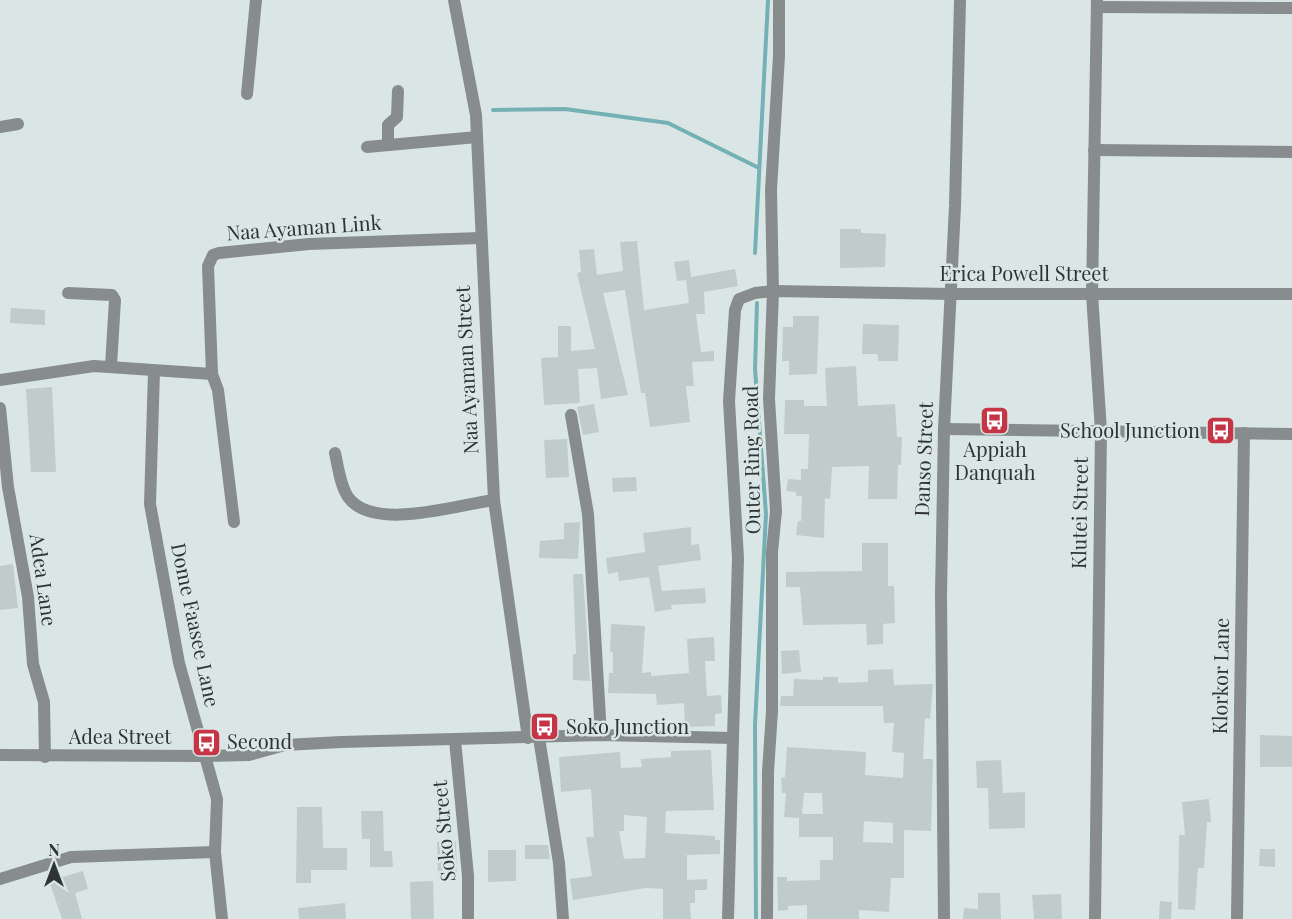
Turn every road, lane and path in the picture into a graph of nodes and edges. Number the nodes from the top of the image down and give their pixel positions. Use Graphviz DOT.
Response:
graph roads {
  1 [pos="256,0"];
  2 [pos="454,0"];
  3 [pos="779,0"];
  4 [pos="960,0"];
  5 [pos="1097,4"];
  6 [pos="1276,4"];
  7 [pos="1292,8"];
  8 [pos="398,91"];
  9 [pos="247,94"];
  10 [pos="18,124"];
  11 [pos="0,127"];
  12 [pos="477,137"];
  13 [pos="388,145"];
  14 [pos="367,147"];
  15 [pos="1094,150"];
  16 [pos="1292,152"];
  17 [pos="480,238"];
  18 [pos="773,291"];
  19 [pos="68,293"];
  20 [pos="951,294"];
  21 [pos="1092,294"];
  22 [pos="1292,294"];
  23 [pos="111,366"];
  24 [pos="154,371"];
  25 [pos="212,374"];
  26 [pos="0,380"];
  27 [pos="0,408"];
  28 [pos="571,415"];
  29 [pos="944,429"];
  30 [pos="1101,431"];
  31 [pos="1244,433"];
  32 [pos="1292,434"];
  33 [pos="335,453"];
  34 [pos="494,500"];
  35 [pos="234,522"];
  36 [pos="601,735"];
  37 [pos="534,738"];
  38 [pos="733,738"];
  39 [pos="455,740"];
  40 [pos="0,755"];
  41 [pos="206,756"];
  42 [pos="45,757"];
  43 [pos="215,852"];
  44 [pos="0,879"];
  45 [pos="222,919"];
  46 [pos="468,919"];
  47 [pos="563,919"];
  48 [pos="728,919"];
  49 [pos="767,919"];
  50 [pos="944,919"];
  51 [pos="1095,919"];
  52 [pos="1237,919"];
  1 -- 9 [label="street"];
  2 -- 12 [label="street, Naa Ayaman Street"];
  3 -- 18 [label="street, Outer Ring Road"];
  4 -- 20 [label="street, Danso Street"];
  5 -- 6 [label="street"];
  5 -- 15 [label="street, Klutei Street"];
  6 -- 7 [label="street"];
  8 -- 13 [label="street"];
  10 -- 11 [label="street"];
  12 -- 13 [label="street"];
  12 -- 17 [label="street, Naa Ayaman Street"];
  13 -- 14 [label="street"];
  15 -- 16 [label="street"];
  15 -- 21 [label="street, Klutei Street"];
  17 -- 25 [label="street, Naa Ayaman Link"];
  17 -- 34 [label="street, Naa Ayaman Street"];
  18 -- 20 [label="street, Erica Powell Street"];
  18 -- 38 [label="street, Erica Powell Street"];
  18 -- 49 [label="street, Outer Ring Road"];
  19 -- 23 [label="street"];
  20 -- 21 [label="street, Erica Powell Street"];
  20 -- 29 [label="street, Danso Street"];
  21 -- 22 [label="street, Erica Powell Street"];
  21 -- 30 [label="street, Klutei Street"];
  23 -- 24 [label="street"];
  23 -- 26 [label="street"];
  24 -- 25 [label="street"];
  24 -- 41 [label="street, Dome Faasee Lane"];
  25 -- 35 [label="street"];
  27 -- 42 [label="street, Adea Lane"];
  28 -- 36 [label="street"];
  29 -- 30 [label="street"];
  29 -- 50 [label="street, Danso Street"];
  30 -- 31 [label="street"];
  30 -- 51 [label="street, Klutei Street"];
  31 -- 32 [label="street"];
  31 -- 52 [label="street, Klorkor Lane"];
  33 -- 34 [label="street"];
  34 -- 37 [label="street, Naa Ayaman Street"];
  36 -- 37 [label="street, Adea Street"];
  36 -- 38 [label="street, Adea Street"];
  37 -- 39 [label="street, Adea Street"];
  37 -- 47 [label="street, Naa Ayaman Street"];
  38 -- 48 [label="street"];
  39 -- 41 [label="street, Adea Street"];
  39 -- 46 [label="street, Soko Street"];
  40 -- 42 [label="street, Adea Street"];
  41 -- 42 [label="street, Adea Street"];
  41 -- 43 [label="street, Dome Faasee Lane"];
  43 -- 44 [label="street"];
  43 -- 45 [label="street, Dome Faasee Lane"];
}
